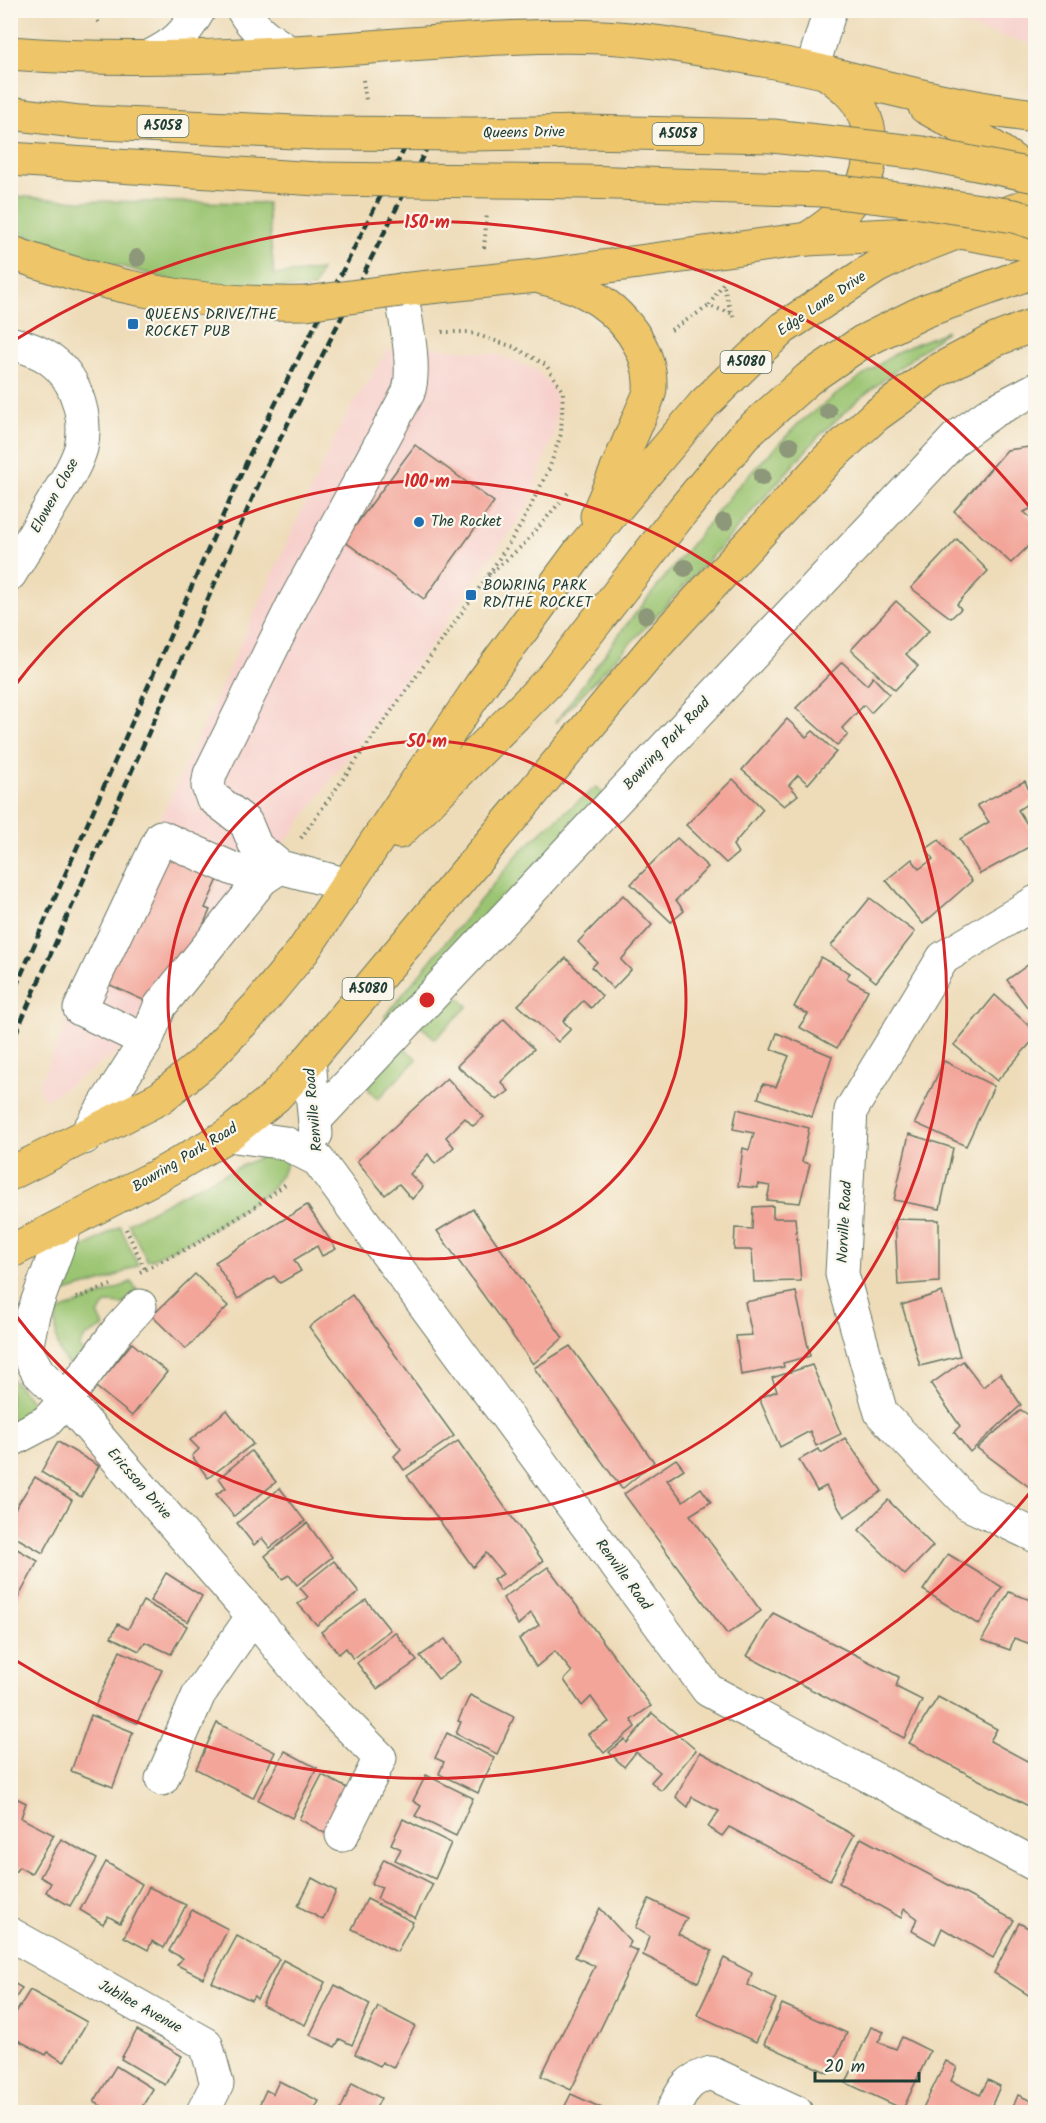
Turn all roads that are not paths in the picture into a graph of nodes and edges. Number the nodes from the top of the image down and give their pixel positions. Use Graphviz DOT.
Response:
graph roads {
  1 [pos="199,10"];
  2 [pos="243,10"];
  3 [pos="830,10"];
  4 [pos="289,52"];
  5 [pos="10,53"];
  6 [pos="149,57"];
  7 [pos="818,71"];
  8 [pos="894,90"];
  9 [pos="1000,112"];
  10 [pos="10,113"];
  11 [pos="1035,116"];
  12 [pos="1035,131"];
  13 [pos="10,159"];
  14 [pos="1035,177"];
  15 [pos="1035,202"];
  16 [pos="1035,223"];
  17 [pos="958,232"];
  18 [pos="807,239"];
  19 [pos="1035,246"];
  20 [pos="22,256"];
  21 [pos="1035,271"];
  22 [pos="536,276"];
  23 [pos="416,289"];
  24 [pos="1025,329"];
  25 [pos="10,343"];
  26 [pos="1035,389"];
  27 [pos="582,550"];
  28 [pos="10,574"];
  29 [pos="271,873"];
  30 [pos="348,885"];
  31 [pos="1035,902"];
  32 [pos="146,1041"];
  33 [pos="309,1060"];
  34 [pos="315,1120"];
  35 [pos="228,1135"];
  36 [pos="84,1138"];
  37 [pos="318,1160"];
  38 [pos="10,1174"];
  39 [pos="66,1224"];
  40 [pos="10,1252"];
  41 [pos="140,1306"];
  42 [pos="18,1346"];
  43 [pos="66,1400"];
  44 [pos="10,1441"];
  45 [pos="1035,1536"];
  46 [pos="253,1616"];
  47 [pos="162,1779"];
  48 [pos="342,1835"];
  49 [pos="1035,1865"];
  50 [pos="10,1934"];
  51 [pos="203,2112"];
  52 [pos="672,2112"];
  53 [pos="796,2112"];
  1 -- 6 [label="street"];
  2 -- 4 [label="street"];
  3 -- 7 [label="street"];
  4 -- 6 [label="highway"];
  4 -- 7 [label="highway"];
  5 -- 6 [label="highway"];
  7 -- 8 [label="highway"];
  7 -- 18 [label="highway"];
  8 -- 9 [label="highway"];
  8 -- 14 [label="highway"];
  9 -- 11 [label="highway"];
  9 -- 12 [label="highway"];
  10 -- 14 [label="highway, Queens Drive / A5058, bridge"];
  13 -- 16 [label="highway, bridge"];
  15 -- 17 [label="highway, Edge Lane Drive / A5080"];
  16 -- 17 [label="highway"];
  17 -- 18 [label="highway"];
  17 -- 19 [label="highway"];
  17 -- 27 [label="highway, Edge Lane Drive / A5080"];
  18 -- 22 [label="highway"];
  20 -- 23 [label="highway, bridge"];
  21 -- 30 [label="highway"];
  22 -- 23 [label="highway"];
  22 -- 27 [label="highway"];
  23 -- 29 [label="street"];
  24 -- 33 [label="highway, Bowring Park Road / A5080"];
  25 -- 28 [label="street, Elowen Close"];
  26 -- 34 [label="street, Bowring Park Road"];
  27 -- 30 [label="highway, A5080"];
  29 -- 30 [label="street"];
  29 -- 32 [label="street"];
  29 -- 32 [label="street"];
  30 -- 36 [label="highway, A5080"];
  31 -- 45 [label="street, Norville Road"];
  32 -- 36 [label="street"];
  33 -- 34 [label="street, Renville Road"];
  33 -- 35 [label="highway, Bowring Park Road / A5080"];
  34 -- 37 [label="street, Renville Road"];
  35 -- 37 [label="street, Renville Road"];
  35 -- 39 [label="highway, Bowring Park Road / A5080"];
  36 -- 38 [label="highway, A5080"];
  37 -- 49 [label="street, Renville Road"];
  39 -- 40 [label="highway, Bowring Park Road / A5080"];
  39 -- 42 [label="street"];
  41 -- 43 [label="street"];
  42 -- 43 [label="street, Ericsson Drive"];
  43 -- 44 [label="street"];
  43 -- 46 [label="street, Ericsson Drive"];
  46 -- 47 [label="street"];
  46 -- 48 [label="street, Ericsson Drive"];
  50 -- 51 [label="street, Jubilee Avenue"];
  52 -- 53 [label="street"];
}
